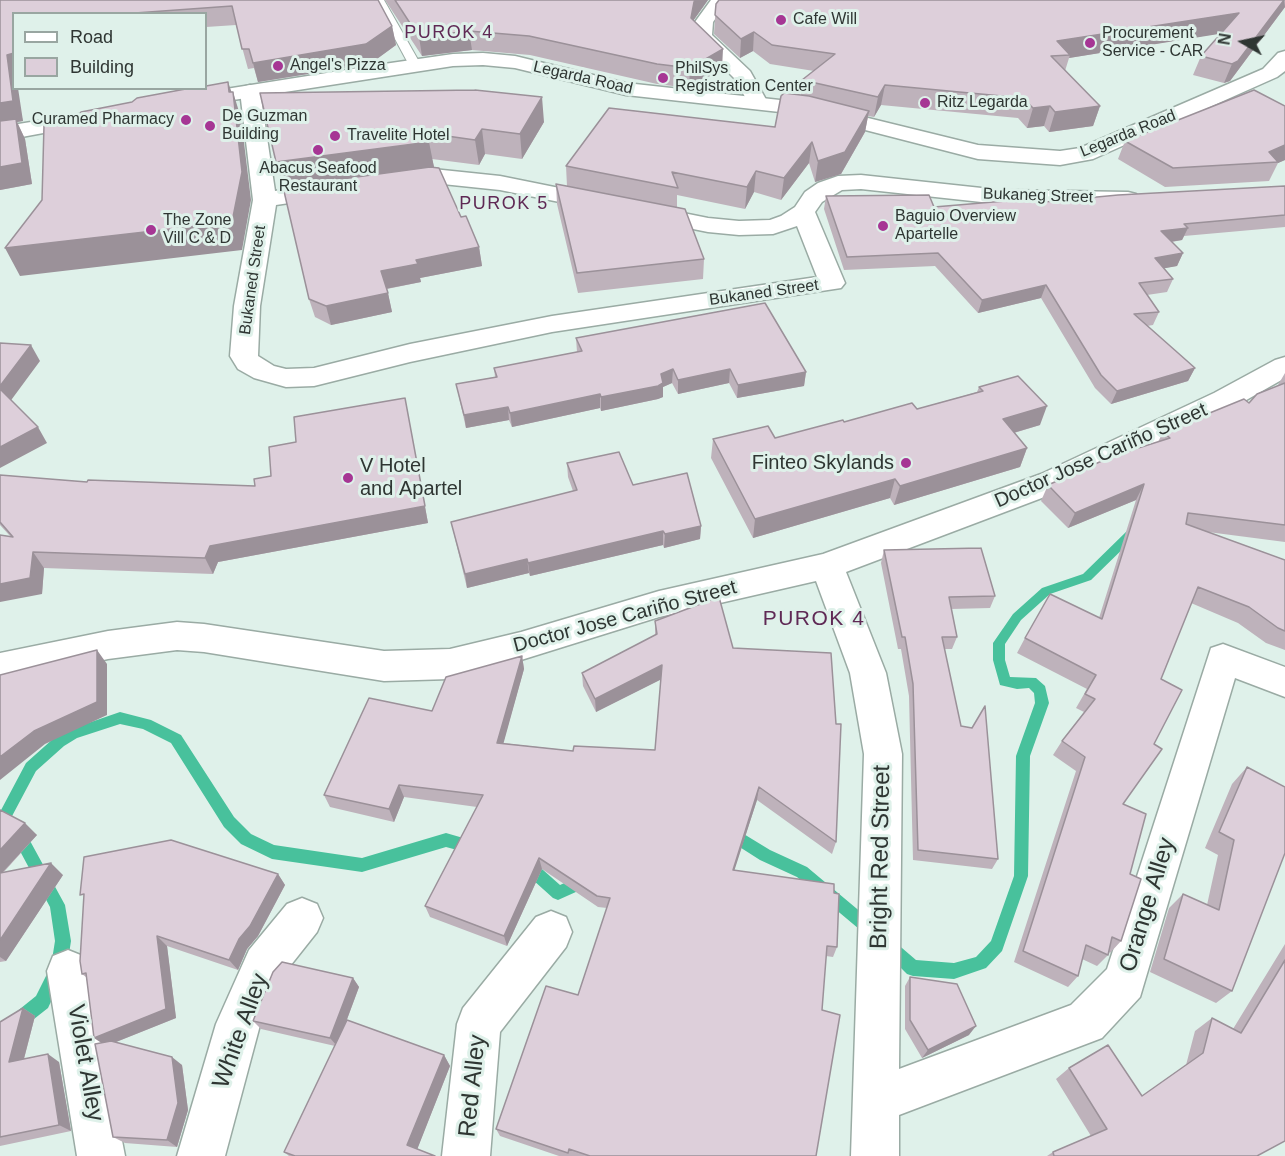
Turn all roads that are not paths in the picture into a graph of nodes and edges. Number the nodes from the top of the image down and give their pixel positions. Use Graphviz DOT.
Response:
graph roads {
  1 [pos="379,0"];
  2 [pos="720,0"];
  3 [pos="1284,64"];
  4 [pos="415,65"];
  5 [pos="250,91"];
  6 [pos="758,103"];
  7 [pos="170,105"];
  8 [pos="148,108"];
  9 [pos="0,134"];
  10 [pos="370,183"];
  11 [pos="347,187"];
  12 [pos="1149,198"];
  13 [pos="265,200"];
  14 [pos="803,212"];
  15 [pos="1285,366"];
  16 [pos="827,567"];
  17 [pos="0,668"];
  18 [pos="1285,682"];
  19 [pos="303,918"];
  20 [pos="551,932"];
  21 [pos="68,971"];
  22 [pos="877,1100"];
  23 [pos="101,1156"];
  24 [pos="201,1156"];
  25 [pos="466,1156"];
  26 [pos="875,1156"];
  1 -- 4 [label="lane"];
  2 -- 6 [label="street"];
  3 -- 6 [label="street, Legarda Road"];
  4 -- 5 [label="street, Legarda Road"];
  4 -- 6 [label="street, Legarda Road"];
  5 -- 7 [label="street, Legarda Road"];
  5 -- 13 [label="street, Bukaned Street"];
  8 -- 9 [label="street"];
  10 -- 14 [label="street"];
  11 -- 13 [label="street, Bukaned Street"];
  12 -- 14 [label="street, Bukaneg Street"];
  13 -- 14 [label="street, Bukaned Street"];
  15 -- 16 [label="street, Doctor Jose Cariño Street"];
  16 -- 17 [label="street, Doctor Jose Cariño Street"];
  16 -- 22 [label="street, Bright Red Street"];
  18 -- 22 [label="street, Orange Alley"];
  19 -- 24 [label="street, White Alley"];
  20 -- 25 [label="street, Red Alley"];
  21 -- 23 [label="street, Violet Alley"];
  22 -- 26 [label="street, Bright Red Street"];
}
